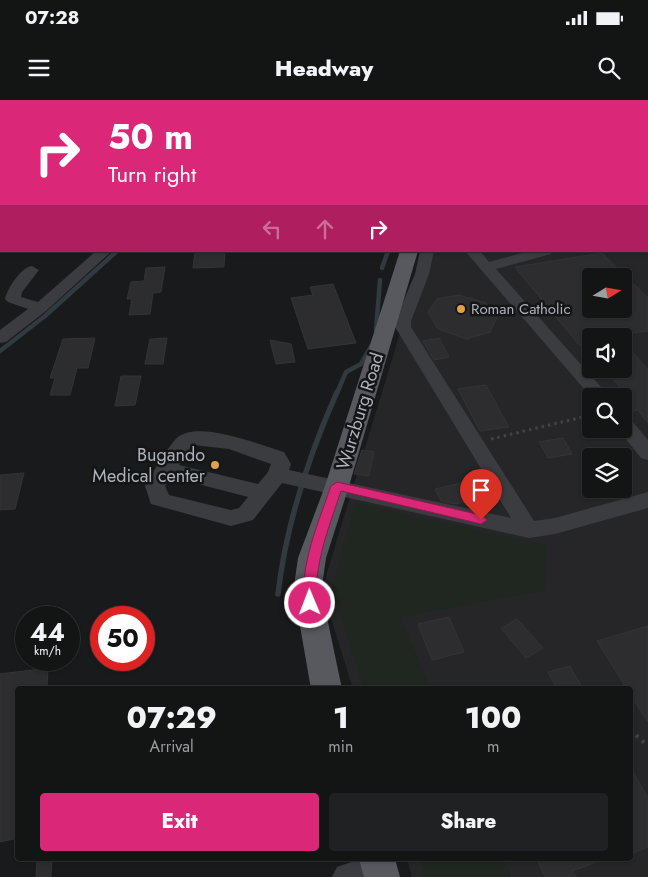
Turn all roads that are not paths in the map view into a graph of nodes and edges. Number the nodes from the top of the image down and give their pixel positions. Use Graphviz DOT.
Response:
graph roads {
  1 [pos="104,252"];
  2 [pos="409,252"];
  3 [pos="427,252"];
  4 [pos="473,252"];
  5 [pos="542,252"];
  6 [pos="487,267"];
  7 [pos="32,270"];
  8 [pos="40,308"];
  9 [pos="0,338"];
  10 [pos="593,388"];
  11 [pos="632,434"];
  12 [pos="648,453"];
  13 [pos="167,469"];
  14 [pos="277,475"];
  15 [pos="337,486"];
  16 [pos="263,492"];
  17 [pos="648,500"];
  18 [pos="529,530"];
  19 [pos="327,686"];
  1 -- 8 [label="street"];
  2 -- 15 [label="main road, Wurzburg Road"];
  3 -- 18 [label="street"];
  4 -- 6 [label="street"];
  5 -- 6 [label="street"];
  6 -- 10 [label="street"];
  7 -- 8 [label="street"];
  8 -- 9 [label="street"];
  11 -- 12 [label="street"];
  13 -- 14 [label="street"];
  13 -- 16 [label="street"];
  13 -- 16 [label="street"];
  14 -- 15 [label="street"];
  14 -- 16 [label="street"];
  15 -- 18 [label="street"];
  15 -- 19 [label="main road, Wurzburg Road"];
  17 -- 18 [label="street"];
}
